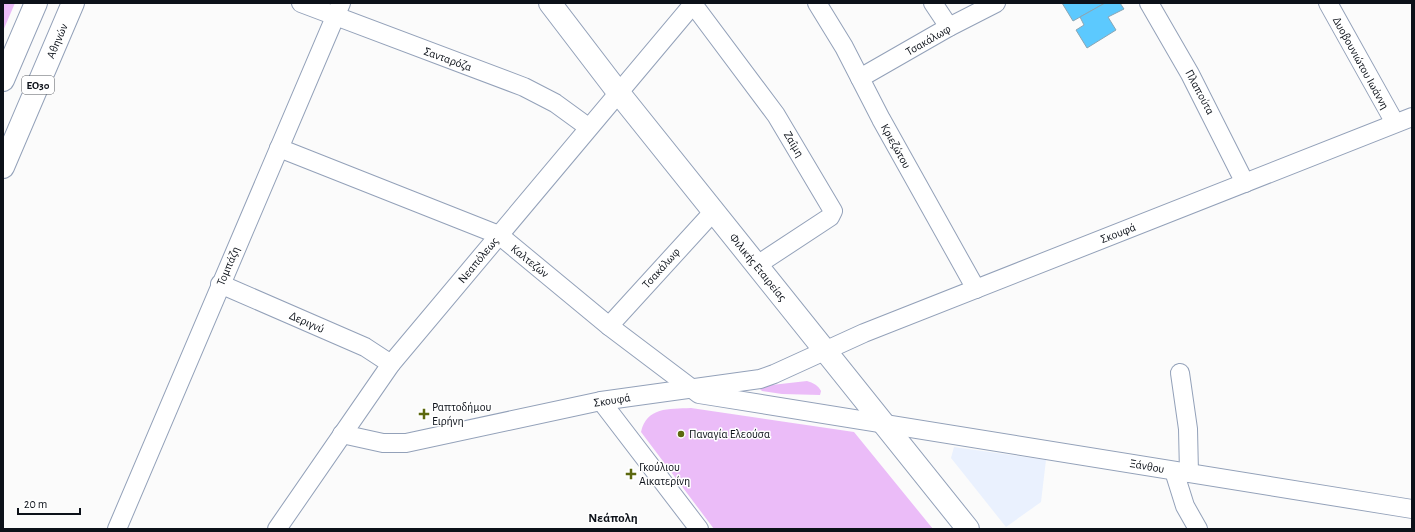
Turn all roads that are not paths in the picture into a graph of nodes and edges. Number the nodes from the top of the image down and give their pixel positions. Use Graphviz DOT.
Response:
graph roads {
  1 [pos="36,3"];
  2 [pos="73,3"];
  3 [pos="302,3"];
  4 [pos="550,3"];
  5 [pos="694,3"];
  6 [pos="817,3"];
  7 [pos="933,3"];
  8 [pos="996,3"];
  9 [pos="1149,3"];
  10 [pos="1328,3"];
  11 [pos="338,10"];
  12 [pos="949,27"];
  13 [pos="860,78"];
  14 [pos="3,80"];
  15 [pos="618,92"];
  16 [pos="1412,117"];
  17 [pos="1395,123"];
  18 [pos="588,127"];
  19 [pos="279,148"];
  20 [pos="3,167"];
  21 [pos="1245,183"];
  22 [pos="714,211"];
  23 [pos="499,235"];
  24 [pos="757,265"];
  25 [pos="220,284"];
  26 [pos="976,289"];
  27 [pos="609,326"];
  28 [pos="825,350"];
  29 [pos="391,364"];
  30 [pos="1180,372"];
  31 [pos="690,388"];
  32 [pos="601,401"];
  33 [pos="883,423"];
  34 [pos="342,434"];
  35 [pos="1182,472"];
  36 [pos="1412,509"];
  37 [pos="285,527"];
  38 [pos="117,529"];
  39 [pos="699,529"];
  40 [pos="968,529"];
  41 [pos="1198,529"];
  1 -- 14 [label="street, ΕΟ30"];
  2 -- 20 [label="street, Αθηνών / ΕΟ30"];
  3 -- 11 [label="street, Σανταρόζα"];
  4 -- 15 [label="street, Φιλικής Εταιρείας"];
  5 -- 15 [label="street, Νεαπόλεως"];
  5 -- 24 [label="street, Ζαΐμη"];
  6 -- 13 [label="street, Κριεζώτου"];
  7 -- 12 [label="street"];
  8 -- 12 [label="street, Τσακάλωφ"];
  9 -- 21 [label="street, Πλαπούτα"];
  10 -- 17 [label="street, Δυοβουνιώτου Ιωάννη"];
  11 -- 18 [label="street, Σανταρόζα"];
  11 -- 19 [label="street, Τομπάζη"];
  12 -- 13 [label="street, Τσακάλωφ"];
  13 -- 26 [label="street, Κριεζώτου"];
  15 -- 18 [label="street, Νεαπόλεως"];
  15 -- 22 [label="street, Φιλικής Εταιρείας"];
  16 -- 17 [label="street, Σκουφά"];
  17 -- 21 [label="street, Σκουφά"];
  18 -- 23 [label="street, Νεαπόλεως"];
  19 -- 23 [label="street, Καλτεζών"];
  19 -- 25 [label="street, Τομπάζη"];
  21 -- 26 [label="street, Σκουφά"];
  22 -- 24 [label="street, Φιλικής Εταιρείας"];
  22 -- 27 [label="street, Τσακάλωφ"];
  23 -- 27 [label="street, Καλτεζών"];
  23 -- 29 [label="street, Νεαπόλεως"];
  24 -- 28 [label="street, Φιλικής Εταιρείας"];
  25 -- 29 [label="street, Δεριγνύ"];
  25 -- 38 [label="street, Τομπάζη"];
  26 -- 28 [label="street, Σκουφά"];
  27 -- 31 [label="street, Καλτεζών"];
  28 -- 31 [label="street, Σκουφά"];
  28 -- 33 [label="street, Φιλικής Εταιρείας"];
  29 -- 34 [label="street, Νεαπόλεως"];
  30 -- 35 [label="street"];
  31 -- 32 [label="street, Σκουφά"];
  31 -- 33 [label="street"];
  32 -- 34 [label="street, Σκουφά"];
  32 -- 39 [label="street"];
  33 -- 35 [label="street, Ξάνθου"];
  33 -- 40 [label="street, Φιλικής Εταιρείας"];
  34 -- 37 [label="street, Νεαπόλεως"];
  35 -- 36 [label="street, Ξάνθου"];
  35 -- 41 [label="street"];
}
